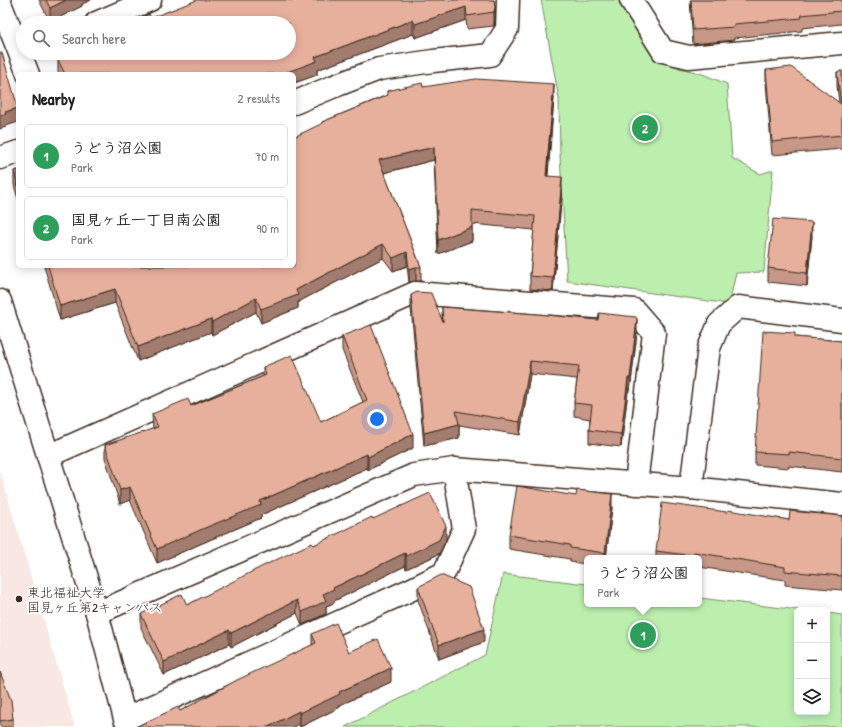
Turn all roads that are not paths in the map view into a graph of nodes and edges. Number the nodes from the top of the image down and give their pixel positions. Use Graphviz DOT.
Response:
graph roads {
  1 [pos="150,0"];
  2 [pos="508,0"];
  3 [pos="631,0"];
  4 [pos="0,3"];
  5 [pos="112,16"];
  6 [pos="16,40"];
  7 [pos="842,43"];
  8 [pos="296,102"];
  9 [pos="16,153"];
  10 [pos="0,158"];
  11 [pos="0,301"];
  12 [pos="842,320"];
  13 [pos="48,456"];
  14 [pos="454,468"];
  15 [pos="636,484"];
  16 [pos="691,488"];
  17 [pos="842,504"];
  18 [pos="97,613"];
  1 -- 5 [label="street"];
  2 -- 8 [label="street"];
  3 -- 7 [label="street"];
  4 -- 6 [label="street"];
  9 -- 10 [label="street"];
  11 -- 13 [label="street"];
  12 -- 16 [label="street"];
  13 -- 15 [label="street"];
  13 -- 18 [label="street"];
  14 -- 15 [label="street"];
  14 -- 18 [label="street"];
  14 -- 18 [label="street"];
  15 -- 16 [label="street"];
  16 -- 17 [label="street"];
}
